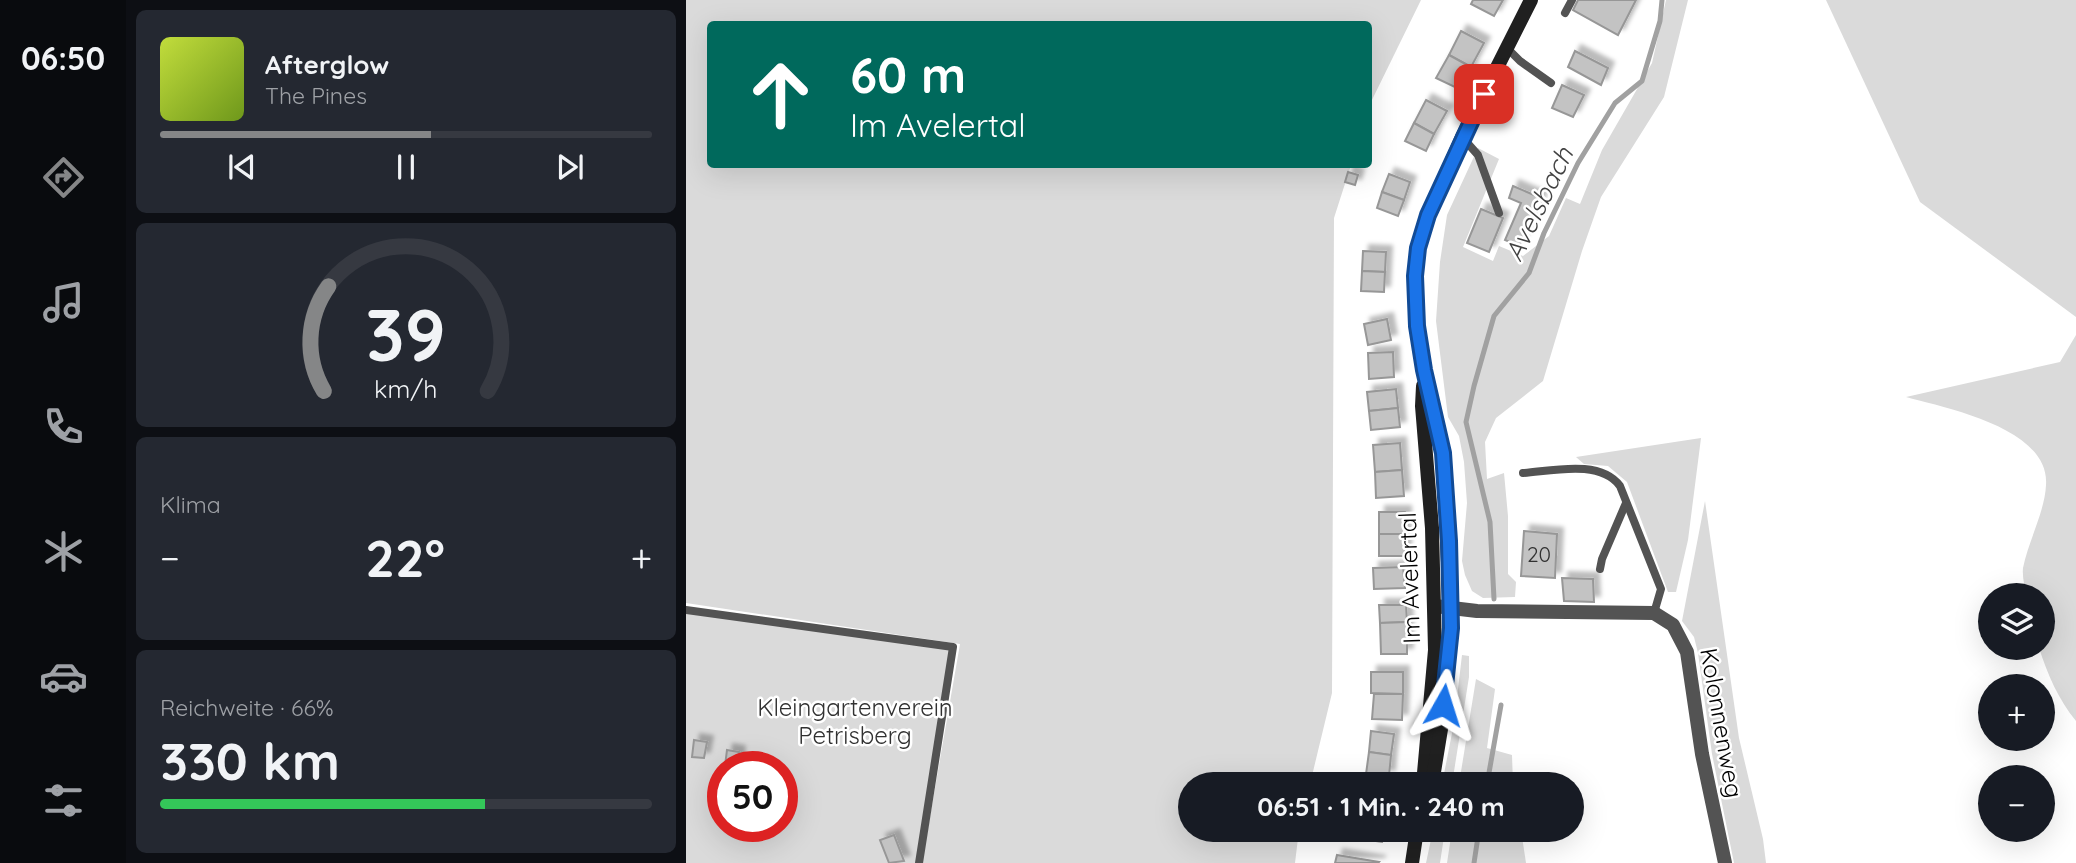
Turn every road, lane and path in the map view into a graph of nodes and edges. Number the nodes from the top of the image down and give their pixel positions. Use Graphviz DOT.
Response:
graph roads {
  1 [pos="1531,0"];
  2 [pos="1572,0"];
  3 [pos="1565,13"];
  4 [pos="1507,48"];
  5 [pos="1551,83"];
  6 [pos="1462,137"];
  7 [pos="1499,213"];
  8 [pos="1424,370"];
  9 [pos="1523,473"];
  10 [pos="1626,503"];
  11 [pos="1600,569"];
  12 [pos="1435,606"];
  13 [pos="1451,607"];
  14 [pos="686,610"];
  15 [pos="1654,613"];
  16 [pos="1424,772"];
  17 [pos="1434,772"];
  18 [pos="1415,842"];
  19 [pos="919,863"];
  20 [pos="1412,863"];
  21 [pos="1725,863"];
  1 -- 4 [label="main road, Im Avelertal"];
  2 -- 3 [label="lane"];
  4 -- 5 [label="lane"];
  4 -- 6 [label="main road, Im Avelertal"];
  6 -- 7 [label="lane"];
  6 -- 8 [label="main road, Im Avelertal"];
  8 -- 12 [label="main road, Im Avelertal"];
  8 -- 13 [label="main road, Im Avelertal"];
  9 -- 10 [label="lane"];
  10 -- 11 [label="lane"];
  10 -- 15 [label="lane"];
  12 -- 13 [label="street"];
  12 -- 16 [label="main road, Im Avelertal"];
  13 -- 15 [label="street"];
  13 -- 17 [label="main road, Im Avelertal"];
  14 -- 19 [label="lane"];
  15 -- 21 [label="street, Kolonnenweg"];
  18 -- 20 [label="main road"];
}
